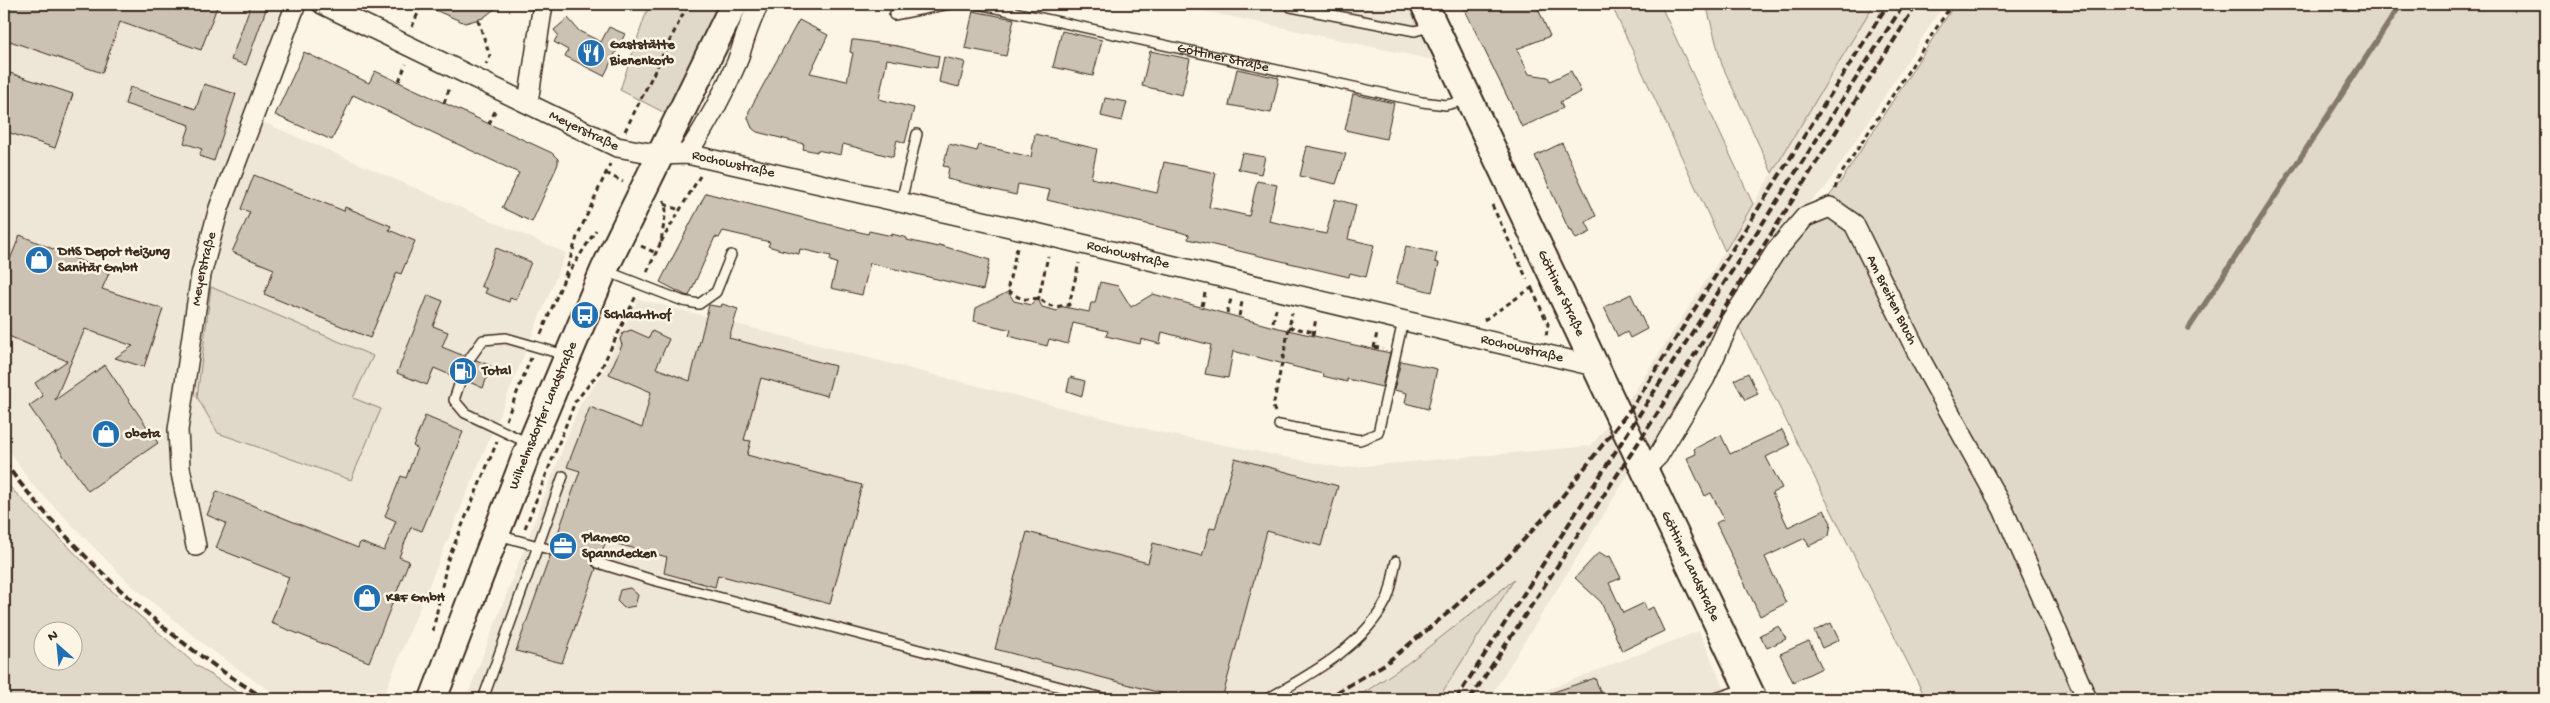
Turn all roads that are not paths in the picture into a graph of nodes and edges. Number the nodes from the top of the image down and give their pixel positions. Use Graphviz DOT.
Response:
graph roads {
  1 [pos="296,4"];
  2 [pos="322,4"];
  3 [pos="543,4"];
  4 [pos="734,4"];
  5 [pos="759,4"];
  6 [pos="950,4"];
  7 [pos="978,4"];
  8 [pos="1292,4"];
  9 [pos="894,15"];
  10 [pos="1429,15"];
  11 [pos="1468,99"];
  12 [pos="528,102"];
  13 [pos="917,134"];
  14 [pos="687,154"];
  15 [pos="661,155"];
  16 [pos="901,202"];
  17 [pos="731,255"];
  18 [pos="604,270"];
  19 [pos="1401,329"];
  20 [pos="568,355"];
  21 [pos="470,358"];
  22 [pos="1594,366"];
  23 [pos="461,379"];
  24 [pos="1279,425"];
  25 [pos="1627,435"];
  26 [pos="531,444"];
  27 [pos="1643,471"];
  28 [pos="563,476"];
  29 [pos="508,538"];
  30 [pos="196,546"];
  31 [pos="538,546"];
  32 [pos="552,550"];
  33 [pos="1396,561"];
  34 [pos="598,563"];
  35 [pos="1750,693"];
  36 [pos="433,699"];
  37 [pos="483,699"];
  38 [pos="1106,699"];
  39 [pos="1267,699"];
  40 [pos="1714,699"];
  41 [pos="2087,699"];
  1 -- 30 [label="street, Meyerstraße"];
  2 -- 12 [label="street, Meyerstraße"];
  3 -- 12 [label="street"];
  4 -- 15 [label="main road, Wilhelmsdorfer Landstraße"];
  5 -- 14 [label="street"];
  6 -- 9 [label="lane"];
  7 -- 11 [label="lane, Göttiner Straße"];
  8 -- 10 [label="lane"];
  10 -- 11 [label="main road, Göttiner Straße"];
  11 -- 22 [label="main road, Göttiner Straße"];
  12 -- 15 [label="street, Meyerstraße"];
  13 -- 16 [label="lane"];
  14 -- 15 [label="street, Rochowstraße"];
  14 -- 16 [label="street, Rochowstraße"];
  15 -- 18 [label="main road, Wilhelmsdorfer Landstraße"];
  16 -- 19 [label="street, Rochowstraße"];
  17 -- 18 [label="lane"];
  18 -- 20 [label="main road, Wilhelmsdorfer Landstraße"];
  19 -- 22 [label="street, Rochowstraße"];
  19 -- 24 [label="lane"];
  20 -- 21 [label="lane"];
  20 -- 26 [label="main road, Wilhelmsdorfer Landstraße"];
  22 -- 25 [label="main road, Göttiner Straße"];
  23 -- 26 [label="lane"];
  25 -- 27 [label="main road, Göttiner Landstraße"];
  26 -- 29 [label="main road, Wilhelmsdorfer Landstraße"];
  27 -- 35 [label="main road, Göttiner Landstraße"];
  27 -- 41 [label="street, Am Breiten Bruch"];
  28 -- 31 [label="lane"];
  29 -- 31 [label="lane"];
  29 -- 36 [label="main road, Wilhelmsdorfer Landstraße"];
  31 -- 32 [label="lane"];
  31 -- 37 [label="lane"];
  33 -- 39 [label="lane"];
  34 -- 38 [label="lane"];
  35 -- 40 [label="lane"];
}
